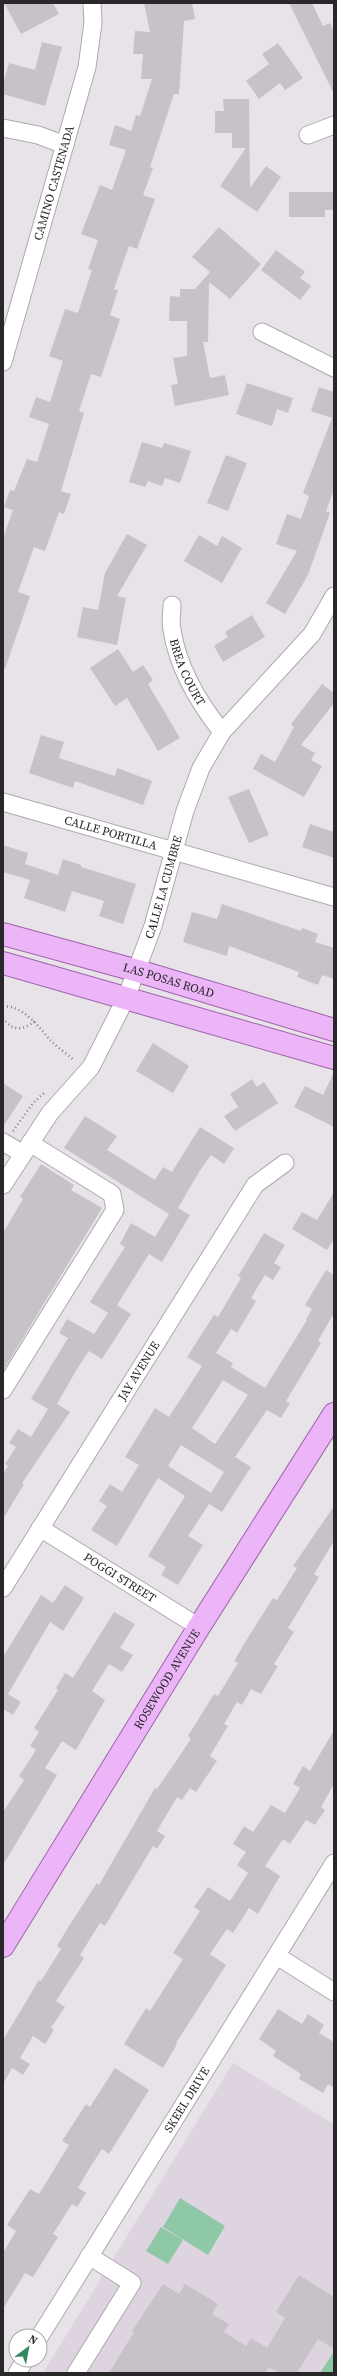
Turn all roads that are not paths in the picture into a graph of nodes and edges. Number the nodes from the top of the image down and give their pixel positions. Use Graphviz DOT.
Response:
graph roads {
  1 [pos="92,3"];
  2 [pos="334,125"];
  3 [pos="3,128"];
  4 [pos="308,135"];
  5 [pos="65,144"];
  6 [pos="262,332"];
  7 [pos="3,362"];
  8 [pos="334,368"];
  9 [pos="334,596"];
  10 [pos="172,605"];
  11 [pos="222,732"];
  12 [pos="3,802"];
  13 [pos="175,852"];
  14 [pos="334,897"];
  15 [pos="3,934"];
  16 [pos="3,963"];
  17 [pos="138,971"];
  18 [pos="126,998"];
  19 [pos="334,1030"];
  20 [pos="334,1058"];
  21 [pos="3,1142"];
  22 [pos="26,1149"];
  23 [pos="285,1163"];
  24 [pos="3,1186"];
  25 [pos="3,1390"];
  26 [pos="334,1414"];
  27 [pos="40,1528"];
  28 [pos="3,1588"];
  29 [pos="199,1627"];
  30 [pos="334,1863"];
  31 [pos="3,1946"];
  32 [pos="277,1956"];
  33 [pos="334,1992"];
  34 [pos="89,2256"];
  35 [pos="45,2328"];
  36 [pos="76,2373"];
  1 -- 5 [label="street, CAMINO CASTENADA"];
  2 -- 4 [label="street"];
  3 -- 5 [label="street"];
  5 -- 7 [label="street, CAMINO CASTENADA"];
  6 -- 8 [label="street"];
  9 -- 11 [label="street, CALLE LA CUMBRE"];
  10 -- 11 [label="street, BREA COURT"];
  11 -- 13 [label="street, CALLE LA CUMBRE"];
  12 -- 13 [label="street, CALLE PORTILLA"];
  13 -- 14 [label="street, CALLE PORTILLA"];
  13 -- 17 [label="street, CALLE LA CUMBRE"];
  15 -- 17 [label="main road, LAS POSAS ROAD"];
  16 -- 18 [label="main road"];
  17 -- 18 [label="street, CALLE LA CUMBRE"];
  17 -- 19 [label="main road, LAS POSAS ROAD"];
  18 -- 20 [label="main road"];
  18 -- 22 [label="street, CALLE LA CUMBRE"];
  21 -- 22 [label="street"];
  22 -- 24 [label="street, CALLE LA CUMBRE"];
  22 -- 25 [label="street"];
  23 -- 27 [label="street, JAY AVENUE"];
  26 -- 29 [label="main road, ROSEWOOD AVENUE"];
  27 -- 28 [label="street, JAY AVENUE"];
  27 -- 29 [label="street, POGGI STREET"];
  29 -- 31 [label="main road, ROSEWOOD AVENUE"];
  30 -- 32 [label="street, SKEEL DRIVE"];
  32 -- 33 [label="street"];
  32 -- 34 [label="street, SKEEL DRIVE"];
  34 -- 35 [label="street, SKEEL DRIVE"];
  34 -- 36 [label="street"];
}
